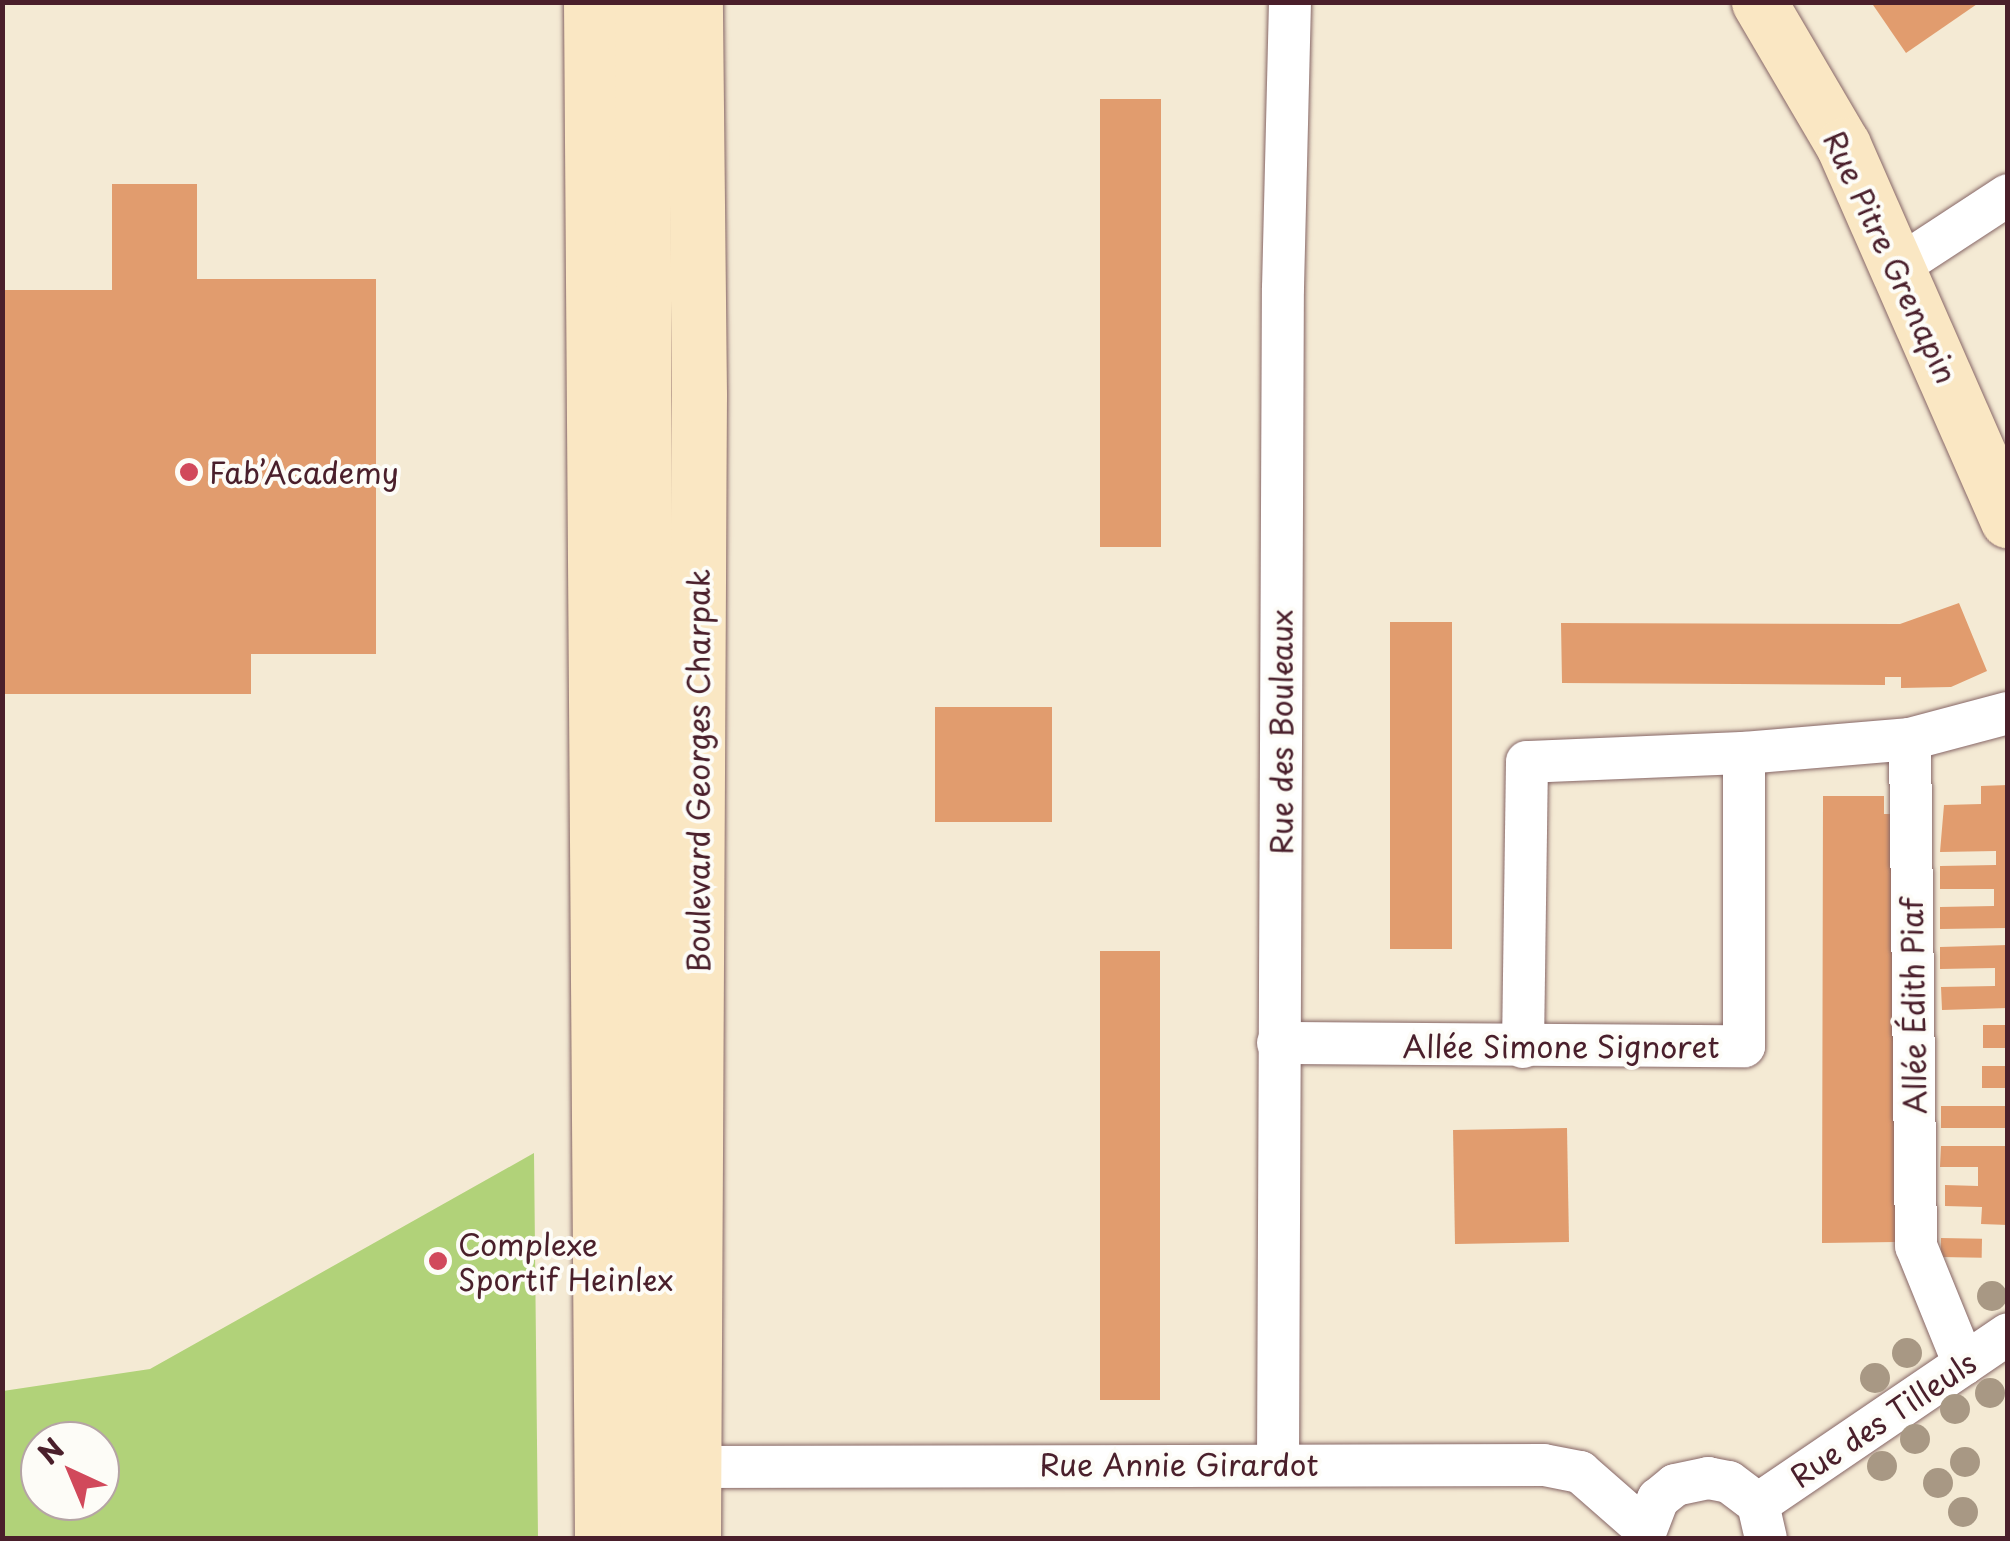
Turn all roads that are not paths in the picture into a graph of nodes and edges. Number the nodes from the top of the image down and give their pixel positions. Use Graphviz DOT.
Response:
graph roads {
  1 [pos="591,2"];
  2 [pos="642,2"];
  3 [pos="694,2"];
  4 [pos="1290,2"];
  5 [pos="1759,2"];
  6 [pos="2008,195"];
  7 [pos="1898,267"];
  8 [pos="2008,520"];
  9 [pos="2008,713"];
  10 [pos="1910,739"];
  11 [pos="1744,753"];
  12 [pos="1278,1043"];
  13 [pos="1524,1047"];
  14 [pos="2008,1334"];
  15 [pos="1964,1364"];
  16 [pos="1278,1462"];
  17 [pos="692,1468"];
  18 [pos="1762,1521"];
  19 [pos="1643,1533"];
  20 [pos="602,1538"];
  21 [pos="648,1538"];
  22 [pos="693,1538"];
  1 -- 20 [label="main road"];
  2 -- 21 [label="main road"];
  3 -- 17 [label="main road, Boulevard Georges Charpak"];
  4 -- 12 [label="street, Rue des Bouleaux"];
  5 -- 7 [label="main road, Rue Pitre Grenapin"];
  6 -- 7 [label="street"];
  7 -- 8 [label="main road, Rue Pitre Grenapin"];
  9 -- 10 [label="street"];
  10 -- 11 [label="street"];
  10 -- 15 [label="street, Allée Édith Piaf"];
  11 -- 13 [label="street"];
  11 -- 13 [label="street, Allée Simone Signoret"];
  12 -- 13 [label="street, Allée Simone Signoret"];
  12 -- 16 [label="street, Rue des Bouleaux"];
  14 -- 15 [label="street, Rue des Tilleuls"];
  15 -- 18 [label="street, Rue des Tilleuls"];
  16 -- 17 [label="street, Rue Annie Girardot"];
  16 -- 19 [label="street, Rue Annie Girardot"];
  17 -- 22 [label="main road, Boulevard Georges Charpak"];
  18 -- 19 [label="street"];
}
